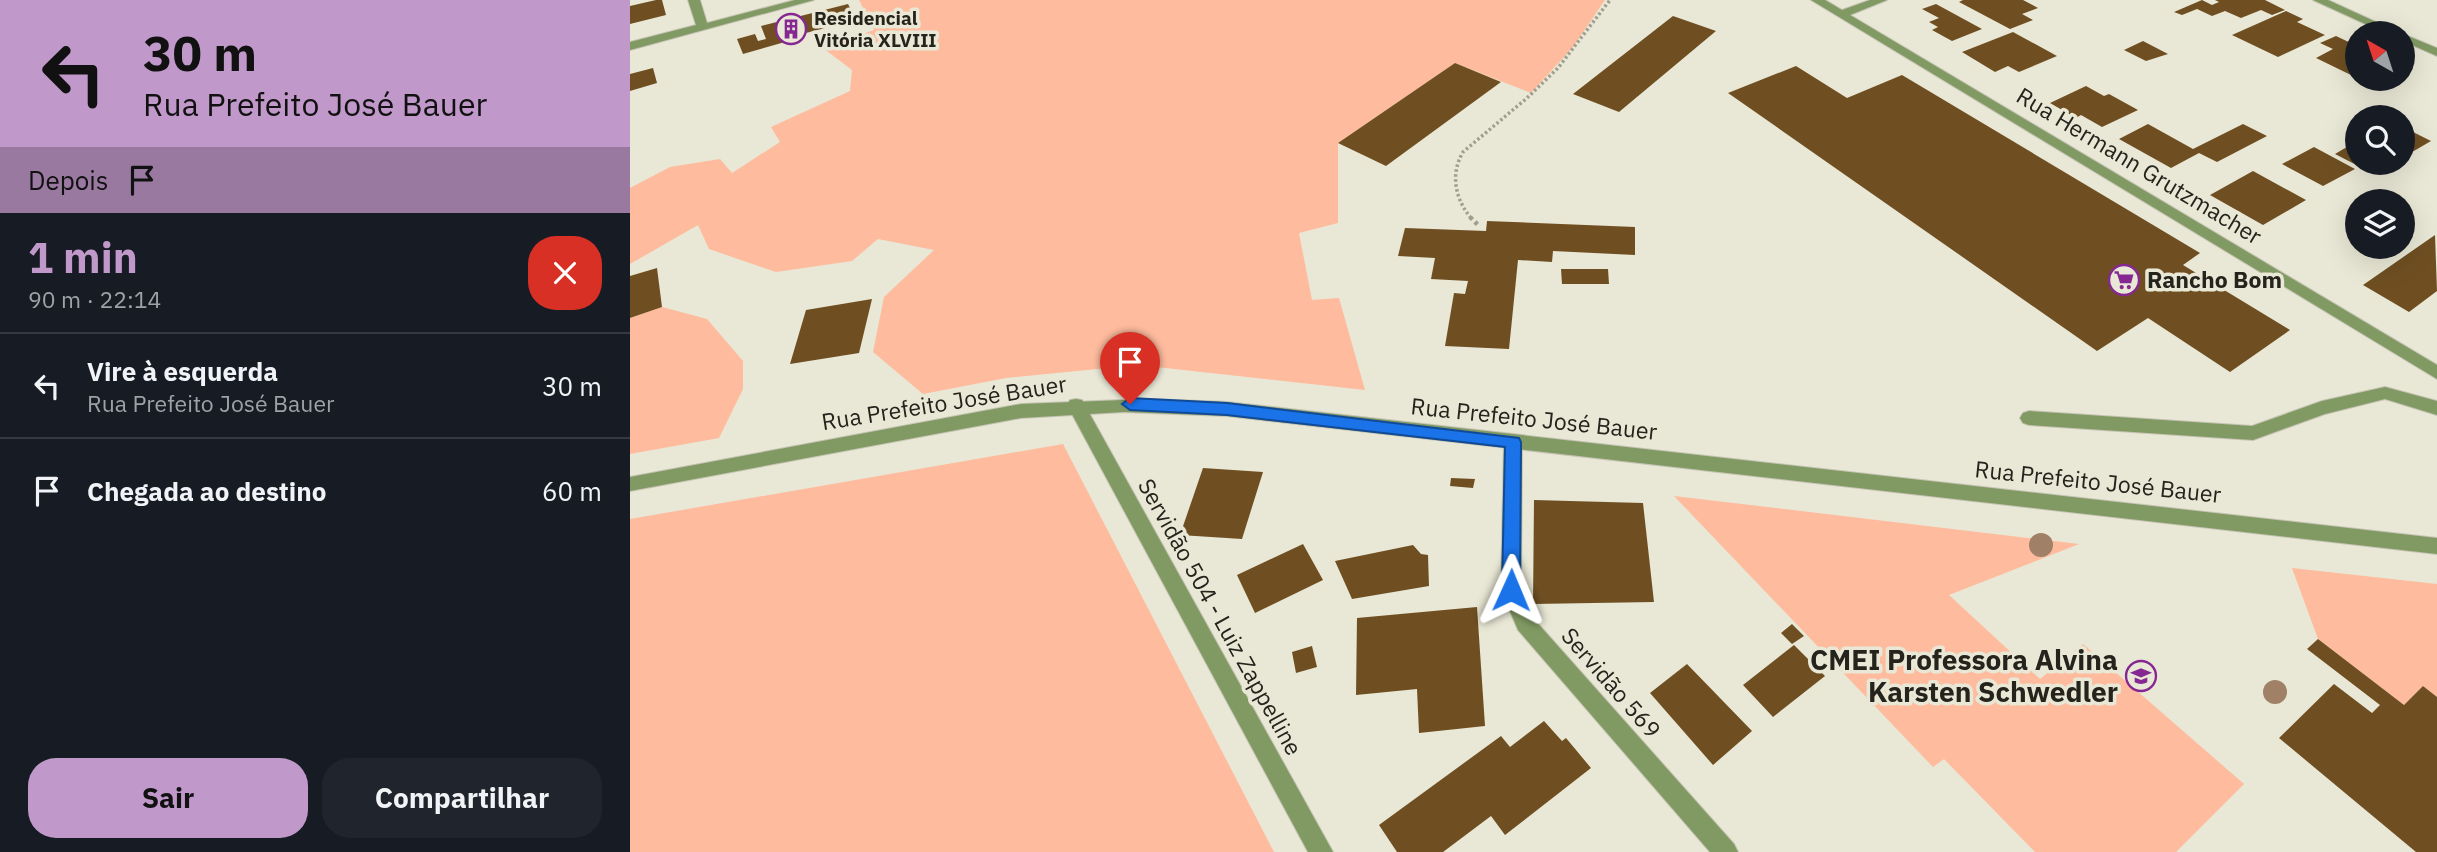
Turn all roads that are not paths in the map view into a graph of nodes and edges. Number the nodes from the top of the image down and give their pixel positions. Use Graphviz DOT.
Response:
graph roads {
  1 [pos="694,0"];
  2 [pos="808,0"];
  3 [pos="1817,0"];
  4 [pos="1881,0"];
  5 [pos="2319,0"];
  6 [pos="1842,14"];
  7 [pos="2367,21"];
  8 [pos="702,27"];
  9 [pos="2415,42"];
  10 [pos="630,46"];
  11 [pos="2437,52"];
  12 [pos="2437,373"];
  13 [pos="1076,405"];
  14 [pos="2437,408"];
  15 [pos="2029,418"];
  16 [pos="1513,442"];
  17 [pos="630,484"];
  18 [pos="2437,546"];
  19 [pos="1321,852"];
  20 [pos="1726,852"];
  1 -- 8 [label="street"];
  2 -- 8 [label="street"];
  3 -- 6 [label="street, Rua Hermann Grutzmacher"];
  4 -- 6 [label="street"];
  5 -- 7 [label="street"];
  6 -- 12 [label="street, Rua Hermann Grutzmacher"];
  8 -- 10 [label="street"];
  9 -- 11 [label="street"];
  13 -- 16 [label="street, Rua Prefeito José Bauer"];
  13 -- 17 [label="street, Rua Prefeito José Bauer"];
  13 -- 19 [label="street, Servidão 504 - Luiz Zappelline"];
  14 -- 15 [label="street"];
  16 -- 18 [label="street, Rua Prefeito José Bauer"];
  16 -- 20 [label="street, Servidão 569"];
}
